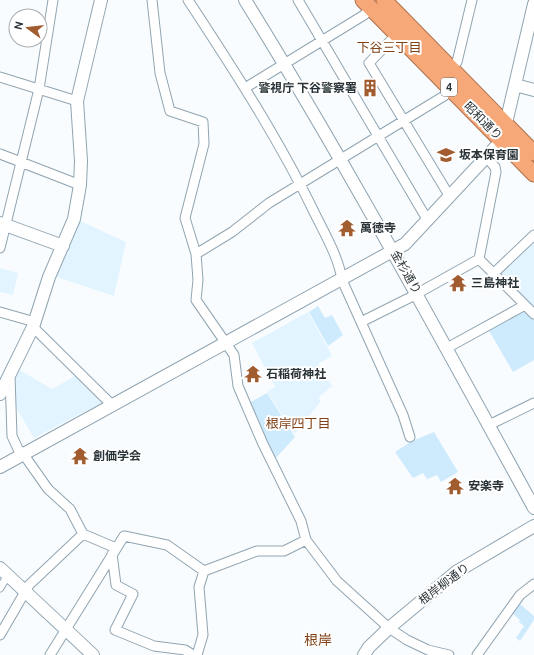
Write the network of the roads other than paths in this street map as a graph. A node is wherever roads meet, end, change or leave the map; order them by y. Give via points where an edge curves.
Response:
1 (53, 0) edge
2 (101, 0) edge
3 (152, 0) edge
4 (188, 0) edge
5 (245, 0) edge
6 (298, 0) edge
7 (472, 0) edge
8 (373, 3) edge
9 (534, 6) edge
10 (398, 34) junction
11 (322, 41) junction
12 (530, 42) edge
13 (285, 64) junction
14 (451, 68) junction
15 (0, 77) edge
16 (515, 85) junction
17 (246, 88) junction
18 (451, 89) junction
19 (39, 90) junction
20 (534, 90) edge
21 (77, 101) junction
22 (405, 119) junction
23 (506, 123) junction
24 (377, 136) junction
25 (502, 140) junction
26 (531, 145) edge
27 (0, 154) edge
28 (486, 157) junction
29 (341, 159) junction
30 (21, 163) junction
31 (534, 174) edge
32 (301, 184) junction
33 (80, 185) junction
34 (450, 196) junction
35 (428, 221) junction
36 (3, 224) edge
37 (534, 235) edge
38 (63, 246) junction
39 (0, 248) edge
40 (394, 252) junction
41 (196, 254) junction
42 (479, 259) junction
43 (493, 274) junction
44 (342, 280) junction
45 (418, 293) junction
46 (525, 306) junction
47 (0, 312) edge
48 (534, 314) edge
49 (361, 322) junction
50 (34, 325) junction
51 (226, 344) junction
52 (447, 348) junction
53 (10, 374) junction
54 (0, 394) edge
55 (534, 403) edge
56 (113, 406) junction
57 (489, 425) junction
58 (410, 437) dead end
59 (24, 455) junction
60 (0, 468) edge
61 (534, 508) edge
62 (534, 526) edge
63 (83, 534) junction
64 (306, 540) junction
65 (114, 551) junction
66 (4, 571) edge
67 (204, 571) junction
68 (534, 584) edge
69 (0, 588) edge
70 (26, 591) junction
71 (65, 628) junction
72 (389, 628) junction
73 (0, 635) edge
74 (50, 655) edge
75 (93, 655) edge
76 (193, 655) edge
77 (197, 655) edge
78 (364, 655) edge
79 (449, 655) edge
80 (478, 655) edge

1 - 19 street
2 - 21 street
3 - 41 street via 160,73 170,111 203,122 204,144 185,218
4 - 17 street
5 - 13 street, 金杉通り
6 - 11 street
7 - 14 street via 457,62
8 - 10 highway, 昭和通り / 4
8 - 11 street via 364,15
8 - 14 highway, 昭和通り / 4
9 - 12 street
10 - 18 highway, 昭和通り / 4
10 - 22 street via 369,63
11 - 13 street
11 - 24 street
12 - 16 street
13 - 17 street
13 - 29 street, 金杉通り
14 - 23 highway, 昭和通り / 4
15 - 19 street
16 - 20 street
16 - 23 street
17 - 32 street
18 - 22 street via 444,96
18 - 25 highway, 昭和通り / 4
19 - 21 street
19 - 30 street
21 - 33 street
22 - 24 street
22 - 34 street
23 - 25 street
23 - 26 highway, 昭和通り / 4
24 - 29 street
24 - 35 street
25 - 28 street
25 - 31 highway, 昭和通り / 4
27 - 30 street
28 - 34 street
28 - 42 street via 495,166 496,172
29 - 32 street
29 - 40 street, 金杉通り
30 - 33 street
30 - 36 street
32 - 41 street
32 - 44 street via 325,234
33 - 38 street via 74,219
34 - 35 street
35 - 40 street via 406,244
36 - 38 street
36 - 39 street
37 - 43 street
38 - 50 street via 49,277
40 - 44 street
40 - 45 street, 金杉通り
41 - 51 street via 196,300
42 - 43 street
42 - 45 street
43 - 46 street
44 - 49 street
44 - 51 street
45 - 49 street
45 - 52 street, 金杉通り
46 - 48 street
46 - 52 street
47 - 50 street
49 - 58 street via 403,415
50 - 53 street
50 - 56 street
51 - 56 street
51 - 64 street via 234,356 238,386 301,521
52 - 57 street, 金杉通り
53 - 54 street
53 - 59 street via 12,436
55 - 57 street
56 - 59 street
57 - 61 street, 金杉通り
59 - 60 street
59 - 63 street via 48,489 70,509
62 - 72 street, 根岸柳通り via 456,572
63 - 65 street
63 - 70 street via 29,585
64 - 67 street via 284,551 257,552
64 - 72 street via 337,581
65 - 67 street via 124,536 167,545
65 - 71 street
65 - 76 street via 116,585 133,594 115,630 154,646 185,650
66 - 69 street
66 - 70 street
67 - 77 street via 199,587 203,635
68 - 80 street via 520,595
70 - 71 street
70 - 73 street
71 - 74 street
71 - 75 street
72 - 78 street, 根岸柳通り
72 - 79 street via 428,650

